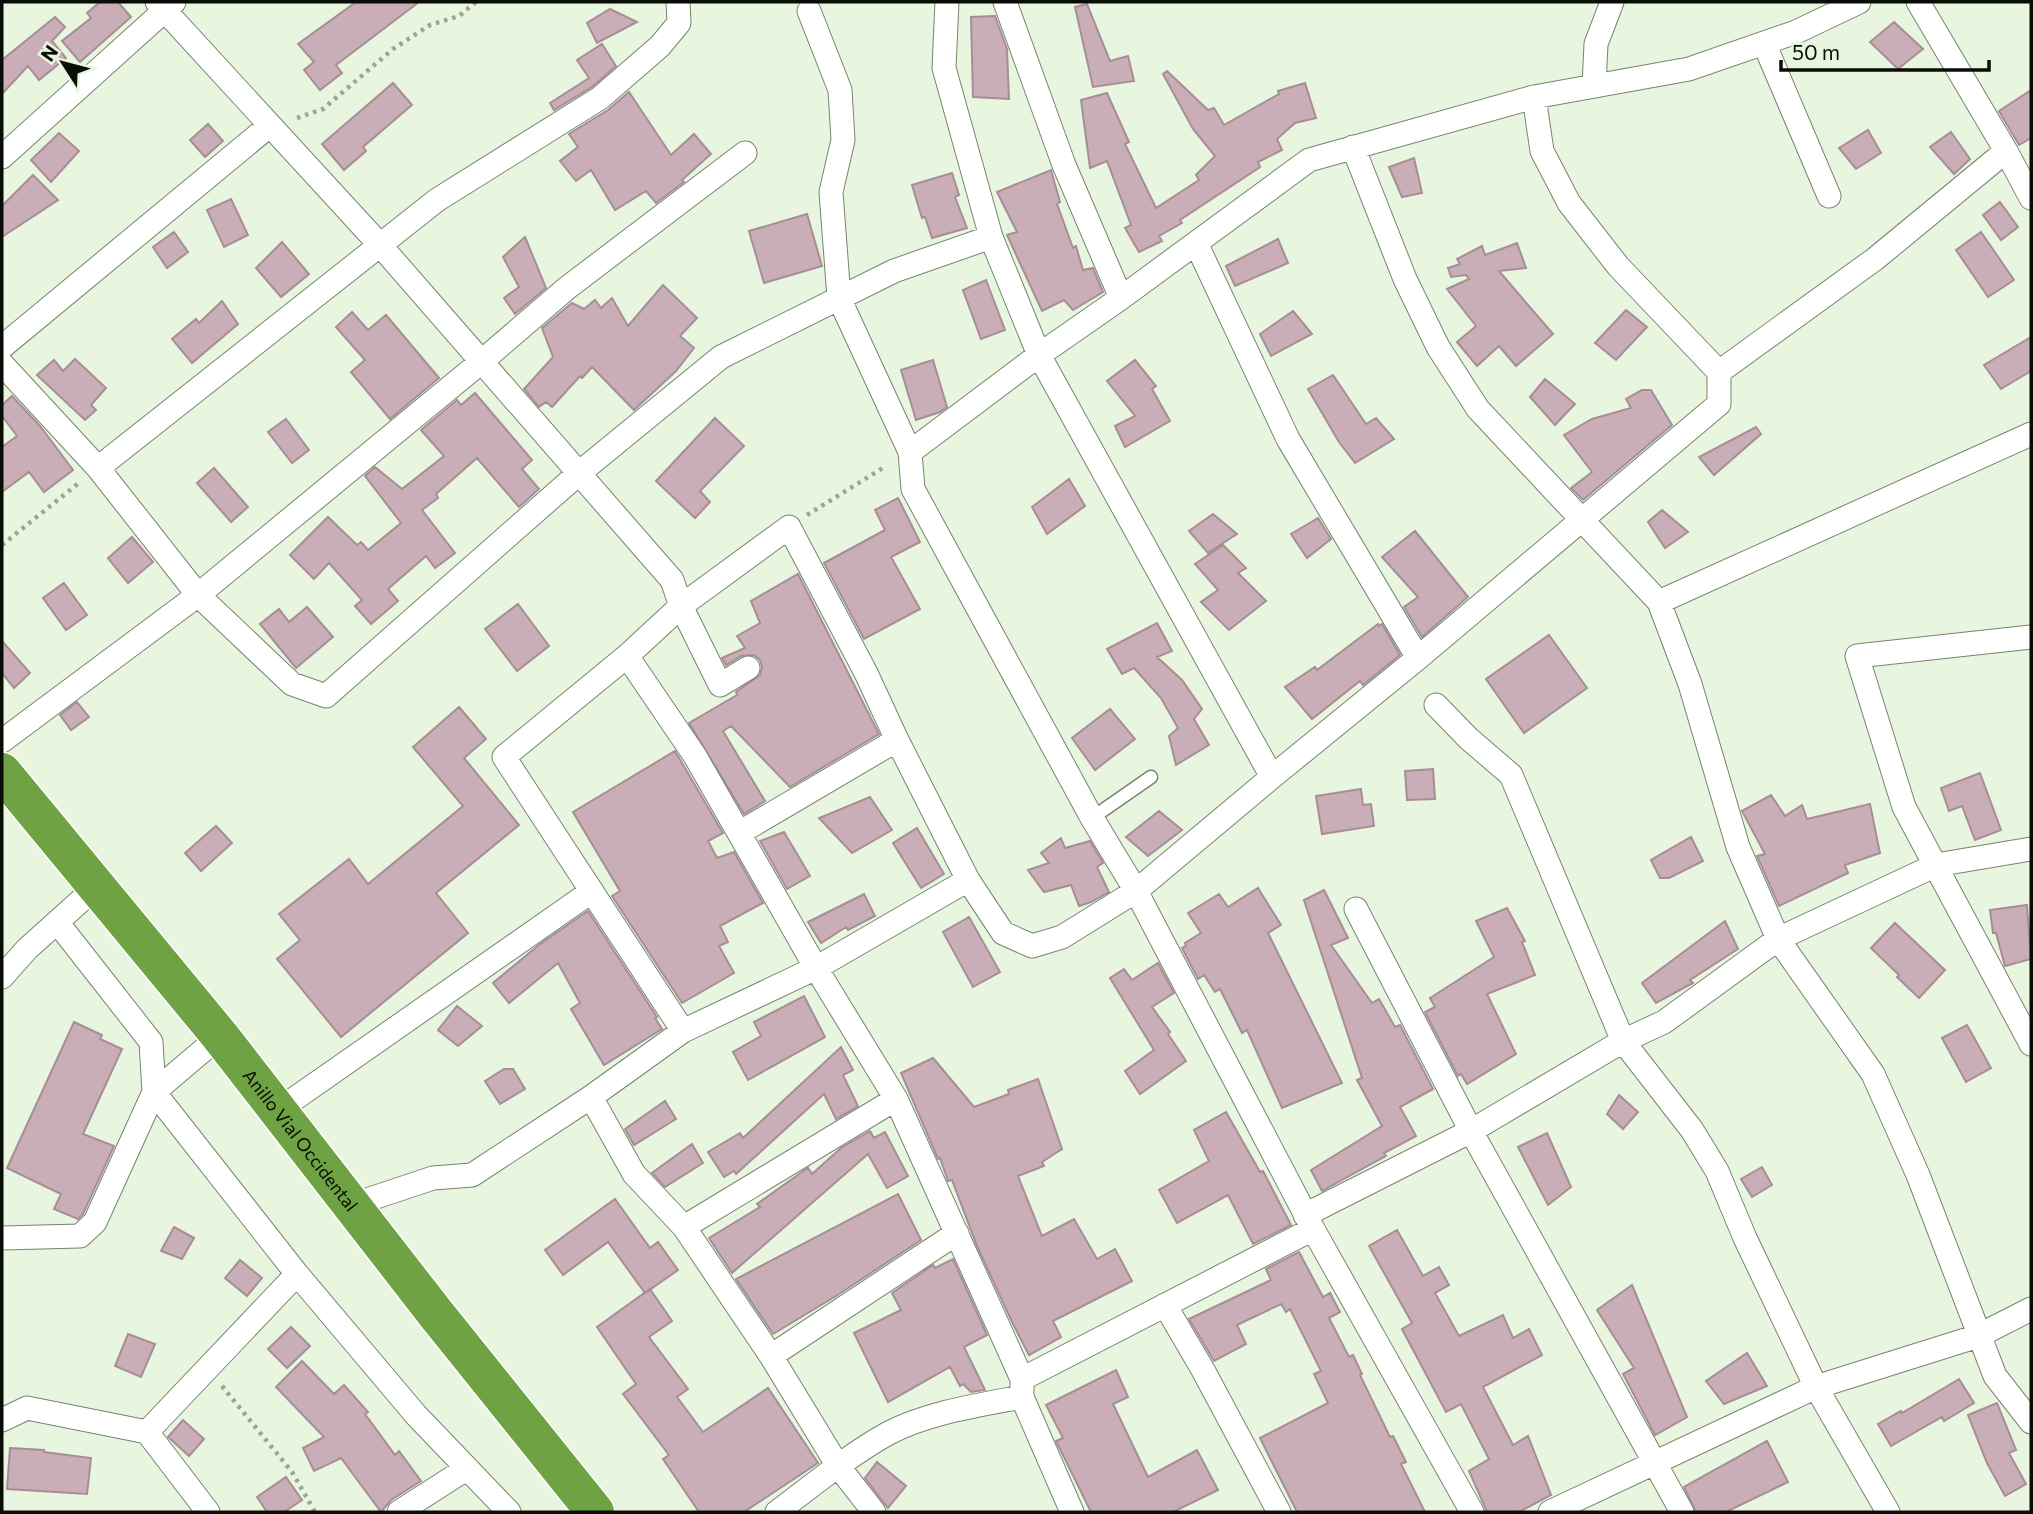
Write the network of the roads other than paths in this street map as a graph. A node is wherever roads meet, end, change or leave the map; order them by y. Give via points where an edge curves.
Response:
1 (678, 2) edge
2 (947, 2) edge
3 (1005, 2) edge
4 (1612, 2) edge
5 (1858, 2) edge
6 (1918, 2) edge
7 (165, 5) edge
8 (809, 11) dead end
9 (1764, 43) junction
10 (1594, 86) junction
11 (1534, 97) junction
12 (269, 126) junction
13 (1353, 148) junction
14 (2006, 151) junction
15 (745, 152) dead end
16 (2, 157) edge
17 (1829, 197) dead end
18 (2031, 198) edge
19 (991, 237) junction
20 (1196, 243) junction
21 (380, 245) junction
22 (1121, 298) junction
23 (839, 299) junction
24 (2, 347) edge
25 (1039, 355) junction
26 (481, 362) junction
27 (2, 365) edge
28 (1719, 372) junction
29 (2031, 435) edge
30 (910, 452) junction
31 (98, 468) junction
32 (578, 474) junction
33 (1581, 521) junction
34 (198, 595) junction
35 (1659, 602) junction
36 (681, 606) junction
37 (2031, 637) edge
38 (627, 656) junction
39 (1418, 658) junction
40 (748, 668) dead end
41 (1436, 705) dead end
42 (897, 740) junction
43 (2, 741) edge
44 (2, 772) edge
45 (1272, 776) junction
46 (1151, 777) dead end
47 (1092, 818) junction
48 (739, 833) junction
49 (2031, 849) edge
50 (1936, 865) junction
51 (968, 880) junction
52 (96, 887) junction
53 (592, 891) junction
54 (1136, 891) junction
55 (1356, 909) dead end
56 (57, 922) junction
57 (1778, 939) junction
58 (816, 968) junction
59 (2, 977) edge
60 (683, 1031) junction
61 (220, 1037) junction
62 (1623, 1041) junction
63 (2031, 1044) edge
64 (154, 1093) junction
65 (591, 1097) junction
66 (896, 1099) junction
67 (277, 1111) junction
68 (1471, 1131) junction
69 (352, 1205) junction
70 (1309, 1222) junction
71 (684, 1227) junction
72 (957, 1233) junction
73 (2, 1238) edge
74 (297, 1274) junction
75 (1165, 1305) junction
76 (2031, 1310) edge
77 (1978, 1336) junction
78 (771, 1356) junction
79 (1816, 1387) junction
80 (1022, 1388) junction
81 (2, 1420) edge
82 (2031, 1422) edge
83 (147, 1432) junction
84 (1656, 1462) junction
85 (838, 1466) junction
86 (466, 1468) junction
87 (208, 1512) edge
88 (399, 1512) edge
89 (509, 1512) edge
90 (595, 1512) edge
91 (777, 1512) edge
92 (874, 1512) edge
93 (1072, 1512) edge
94 (1279, 1512) edge
95 (1472, 1512) edge
96 (1550, 1512) edge
97 (1682, 1512) edge
98 (1888, 1512) edge

1 - 21 street via 678,23 660,46 600,98 437,200
2 - 19 street via 944,68
3 - 22 street via 1064,164
4 - 10 street via 1596,44
5 - 9 street
6 - 14 street
7 - 12 street
7 - 16 street
8 - 23 street via 839,90 843,140 831,192
9 - 10 street via 1689,69
9 - 17 street
10 - 11 street
11 - 13 street
11 - 28 street via 1542,151 1569,203 1618,266
12 - 21 street
12 - 24 street
13 - 20 street via 1309,160
13 - 33 street via 1405,279 1438,347 1478,409
14 - 18 street
14 - 28 street via 1875,259
15 - 26 street via 567,288
19 - 23 street via 894,271
19 - 25 street
20 - 22 street
20 - 39 street via 1288,439
21 - 26 street
21 - 31 street
22 - 25 street
23 - 30 street
23 - 32 street via 721,357
25 - 30 street
25 - 45 street
26 - 32 street
26 - 34 street
27 - 31 street
28 - 33 street via 1719,404
29 - 35 street
30 - 47 street via 913,489
31 - 34 street
32 - 34 street via 326,696 292,684
32 - 36 street via 672,580
33 - 35 street
33 - 39 street
34 - 43 street
35 - 57 street via 1690,684 1738,847
36 - 38 street
36 - 40 street via 720,685
36 - 42 street via 789,527
37 - 50 street via 1857,656 1904,807
38 - 48 street via 695,756
38 - 53 street via 504,757
39 - 45 street
41 - 62 street via 1511,775
42 - 48 street
42 - 51 street
44 - 52 highway, Anillo Vial Occidental
45 - 54 street
46 - 47 lane
47 - 54 street
48 - 58 street
49 - 50 street
50 - 57 street
50 - 63 street
51 - 54 street via 1003,933 1032,946 1062,937
51 - 58 street
52 - 56 street
52 - 61 highway, Anillo Vial Occidental
53 - 60 street
53 - 67 street
54 - 70 street
55 - 68 street
56 - 59 street
56 - 64 street via 151,1042
57 - 62 street via 1664,1022
57 - 77 street via 1874,1074 1918,1175
58 - 60 street
58 - 66 street
60 - 65 street
61 - 64 street
61 - 67 highway, Anillo Vial Occidental
62 - 68 street
62 - 79 street via 1692,1130 1717,1171
64 - 73 street via 95,1222 80,1236
64 - 74 street
65 - 69 street via 471,1175 433,1178
65 - 71 street via 634,1174
66 - 71 street
66 - 72 street
67 - 69 highway, Anillo Vial Occidental
68 - 70 street
68 - 84 street
69 - 90 highway, Anillo Vial Occidental
70 - 75 street
70 - 95 street
71 - 78 street
72 - 78 street
72 - 80 street
74 - 83 street
74 - 86 street via 415,1415
75 - 80 street
75 - 94 street
76 - 77 street
77 - 79 street
77 - 82 street via 1995,1377
78 - 85 street
79 - 84 street
79 - 98 street
80 - 85 street via 889,1433
80 - 93 street
81 - 83 street via 27,1408
83 - 87 street
84 - 96 street
84 - 97 street
85 - 91 street
85 - 92 street
86 - 88 street
86 - 89 street

